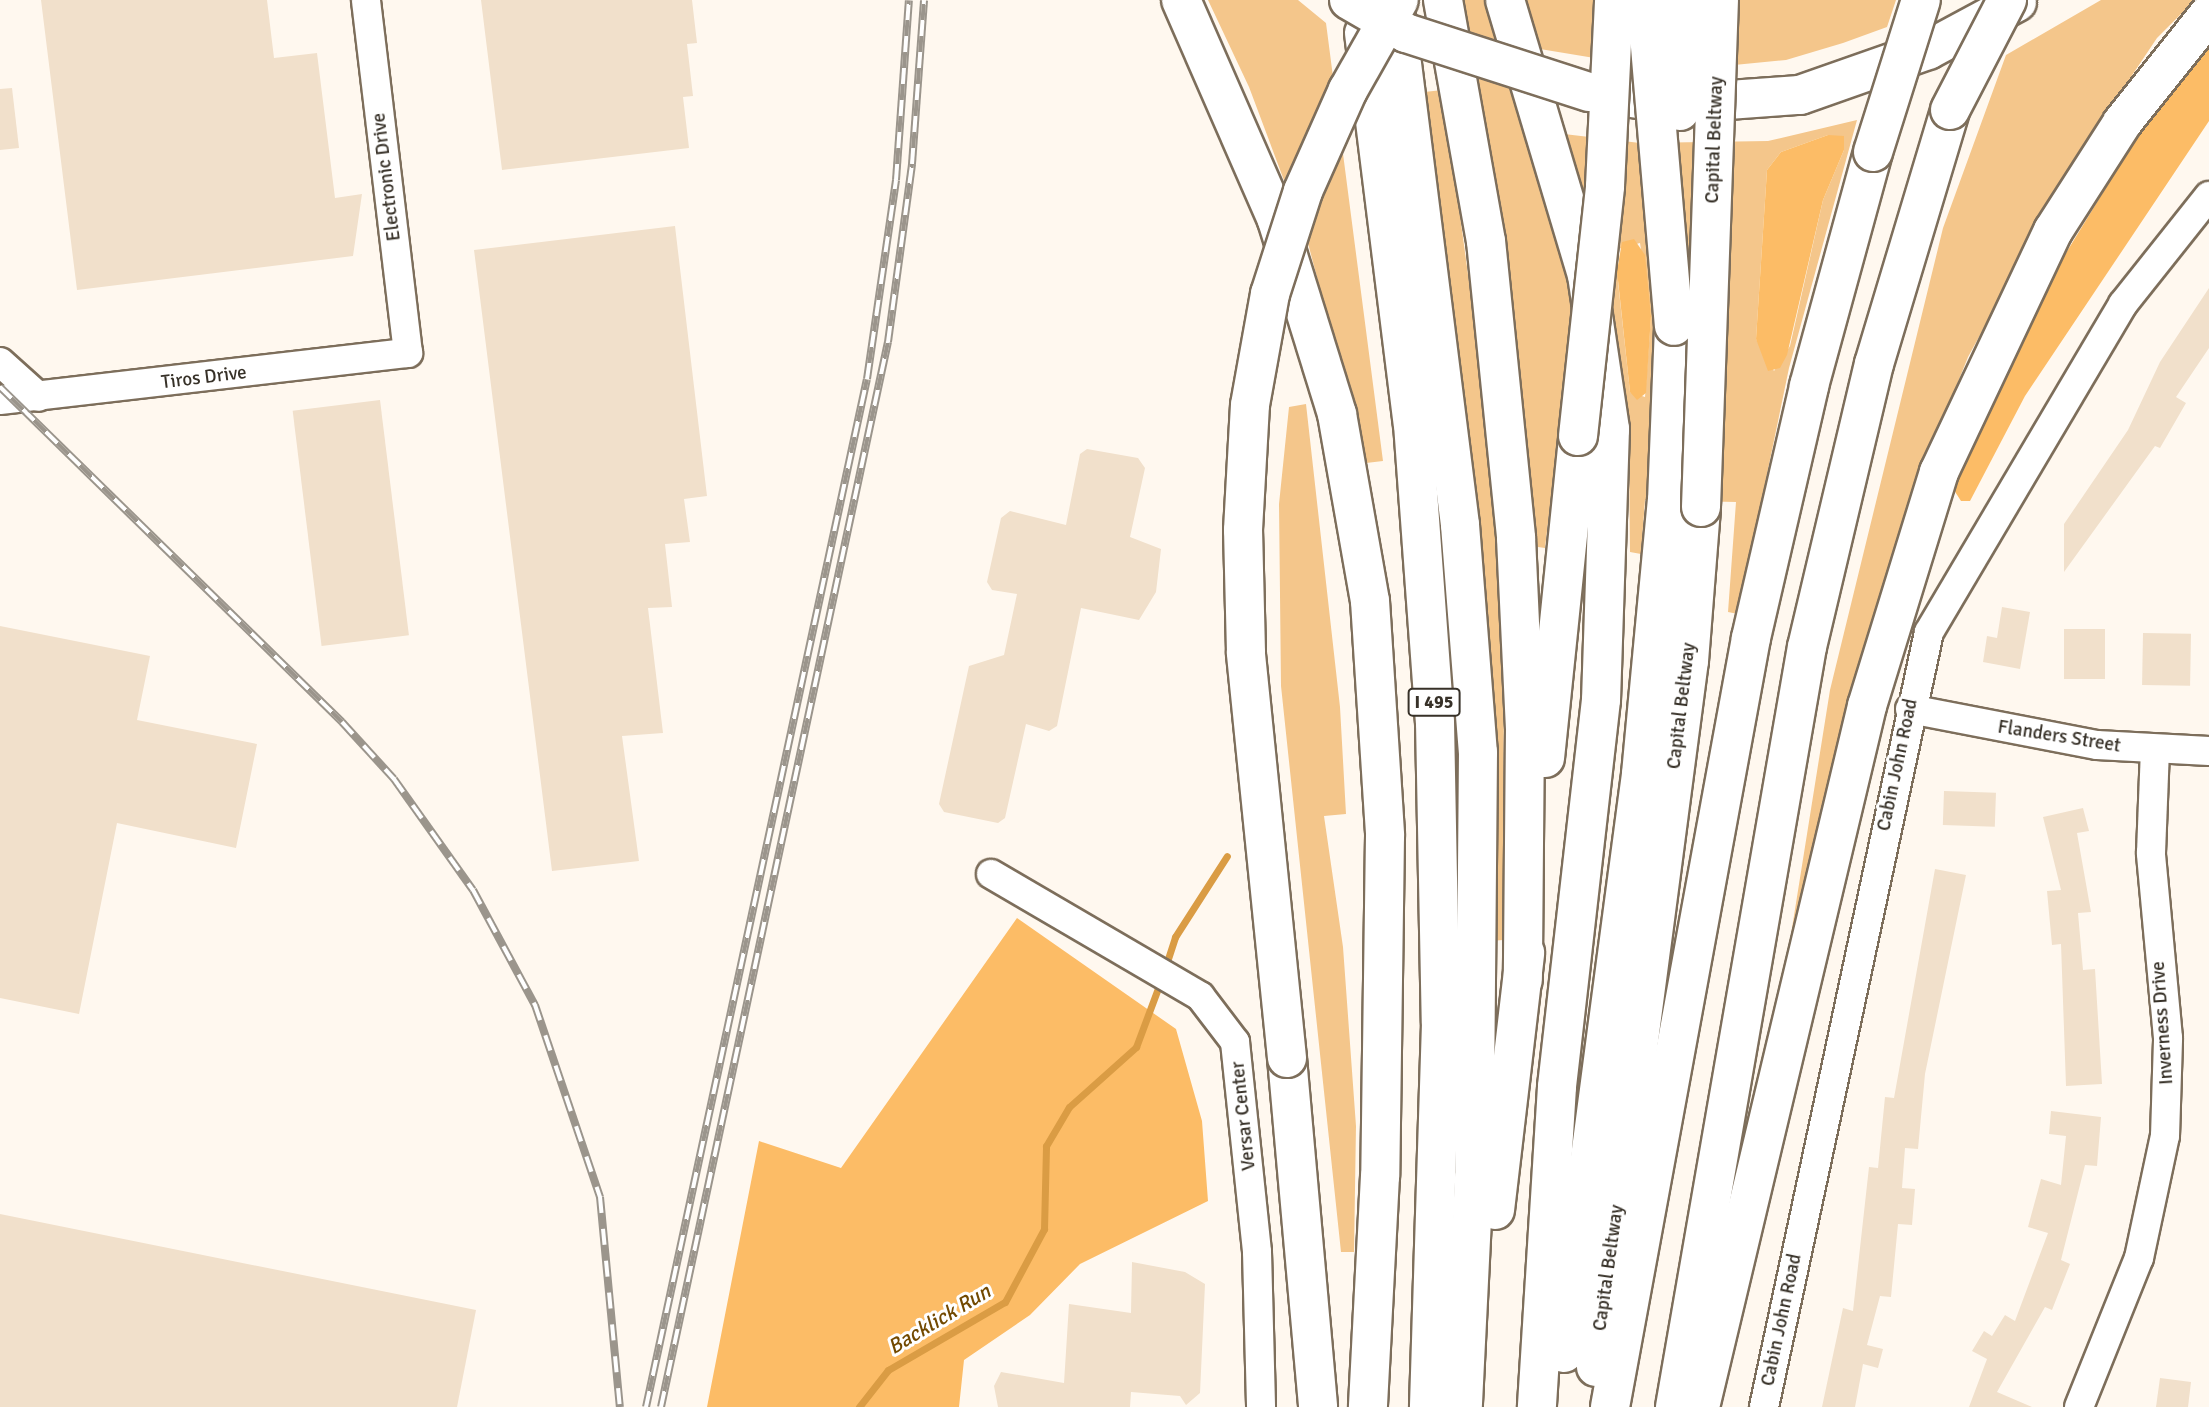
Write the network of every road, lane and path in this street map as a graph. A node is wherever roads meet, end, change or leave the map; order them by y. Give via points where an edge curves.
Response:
1 (366, 0) edge
2 (1181, 0) edge
3 (1349, 0) edge
4 (1359, 0) edge
5 (1384, 0) edge
6 (1396, 0) edge
7 (1443, 0) edge
8 (1505, 0) edge
9 (1614, 0) edge
10 (1646, 0) edge
11 (1683, 0) edge
12 (1719, 0) edge
13 (1921, 0) edge
14 (1989, 0) edge
15 (2007, 0) edge
16 (2022, 0) edge
17 (2209, 14) edge
18 (1499, 65) junction
19 (1950, 110) junction
20 (2209, 196) edge
21 (1674, 326) junction
22 (408, 353) joint
23 (0, 362) edge
24 (39, 397) junction
25 (0, 400) edge
26 (1684, 504) junction
27 (1910, 709) junction
28 (2155, 750) junction
29 (2209, 751) edge
30 (990, 874) dead end
31 (1523, 980) junction
32 (1261, 1407) edge
33 (1318, 1407) edge
34 (1368, 1407) edge
35 (1429, 1407) edge
36 (1463, 1407) edge
37 (1469, 1407) edge
38 (1537, 1407) edge
39 (1557, 1407) edge
40 (1590, 1407) edge
41 (1610, 1407) edge
42 (1675, 1407) edge
43 (1700, 1407) edge
44 (1764, 1407) edge
45 (2079, 1407) edge

1 - 22 street, Electronic Drive
2 - 34 highway via 1277,220 1337,414 1370,601 1385,850 1381,1176
3 - 18 highway, bridge via 1406,33
4 - 35 highway, I 495 via 1413,424 1435,722 1441,1023
5 - 18 highway, bridge
6 - 33 highway, bridge via 1348,90 1303,191 1270,294 1250,405 1243,530 1246,652
6 - 36 highway via 1459,512 1478,752 1474,1178
7 - 31 highway via 1486,241 1516,538 1525,729
8 - 38 highway via 1587,275 1610,429 1601,700 1557,1087
9 - 31 highway, bridge via 1605,186
10 - 21 highway, bridge
11 - 21 highway, bridge
12 - 26 highway, Capital Beltway, bridge
13 - 41 highway, bridge via 1873,152 1809,386 1751,638
14 - 19 highway, bridge
15 - 19 highway, bridge
16 - 18 highway, bridge via 1928,50 1800,95 1673,103 1589,92
17 - 43 highway via 2136,103 2060,219 2012,306 1939,472 1867,706
19 - 42 highway via 1874,364 1807,647
20 - 27 street, Cabin John Road via 2123,304 1944,605 1922,653
21 - 26 highway
22 - 24 street, Tiros Drive
23 - 24 street
24 - 25 street, Tiros Drive
26 - 39 highway
26 - 40 highway, Capital Beltway via 1689,661
27 - 28 street, Flanders Street via 2031,735
27 - 44 street, Cabin John Road
28 - 29 street, Flanders Street
28 - 45 street, Inverness Drive via 2151,853 2168,1038 2165,1136 2139,1258
30 - 32 street, Versar Center via 1181,985 1219,1015 1241,1070 1257,1252
31 - 37 highway

